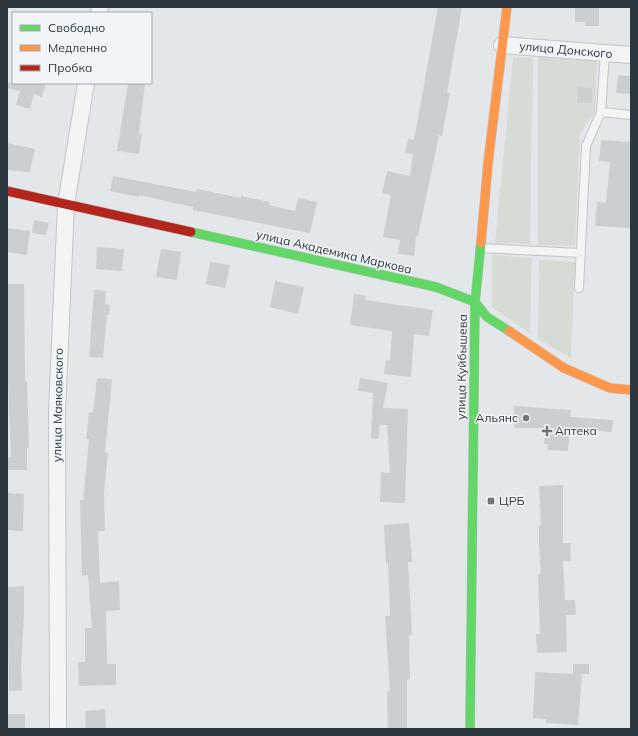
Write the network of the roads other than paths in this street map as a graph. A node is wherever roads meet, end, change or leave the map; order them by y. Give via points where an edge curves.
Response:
1 (507, 7) edge
2 (502, 45) junction
3 (604, 53) junction
4 (631, 55) edge
5 (86, 84) edge
6 (601, 112) junction
7 (631, 115) edge
8 (7, 191) edge
9 (66, 204) junction
10 (480, 248) junction
11 (581, 253) junction
12 (579, 288) dead end
13 (475, 302) junction
14 (631, 390) edge
15 (58, 729) edge
16 (470, 729) edge

1 - 2 street, улица Куйбышева
2 - 3 street, улица Донского
2 - 10 street, улица Куйбышева
3 - 4 street, улица Донского
3 - 6 lane
5 - 9 street, улица Маяковского
6 - 7 lane
6 - 11 lane via 586,146
8 - 9 street, улица Академика Маркова
9 - 13 street, улица Академика Маркова via 436,287
9 - 15 street, улица Маяковского via 57,412
10 - 11 lane
10 - 13 street, улица Куйбышева
11 - 12 lane
13 - 14 street, улица Академика Маркова via 487,317 564,368 610,388
13 - 16 street, улица Куйбышева

